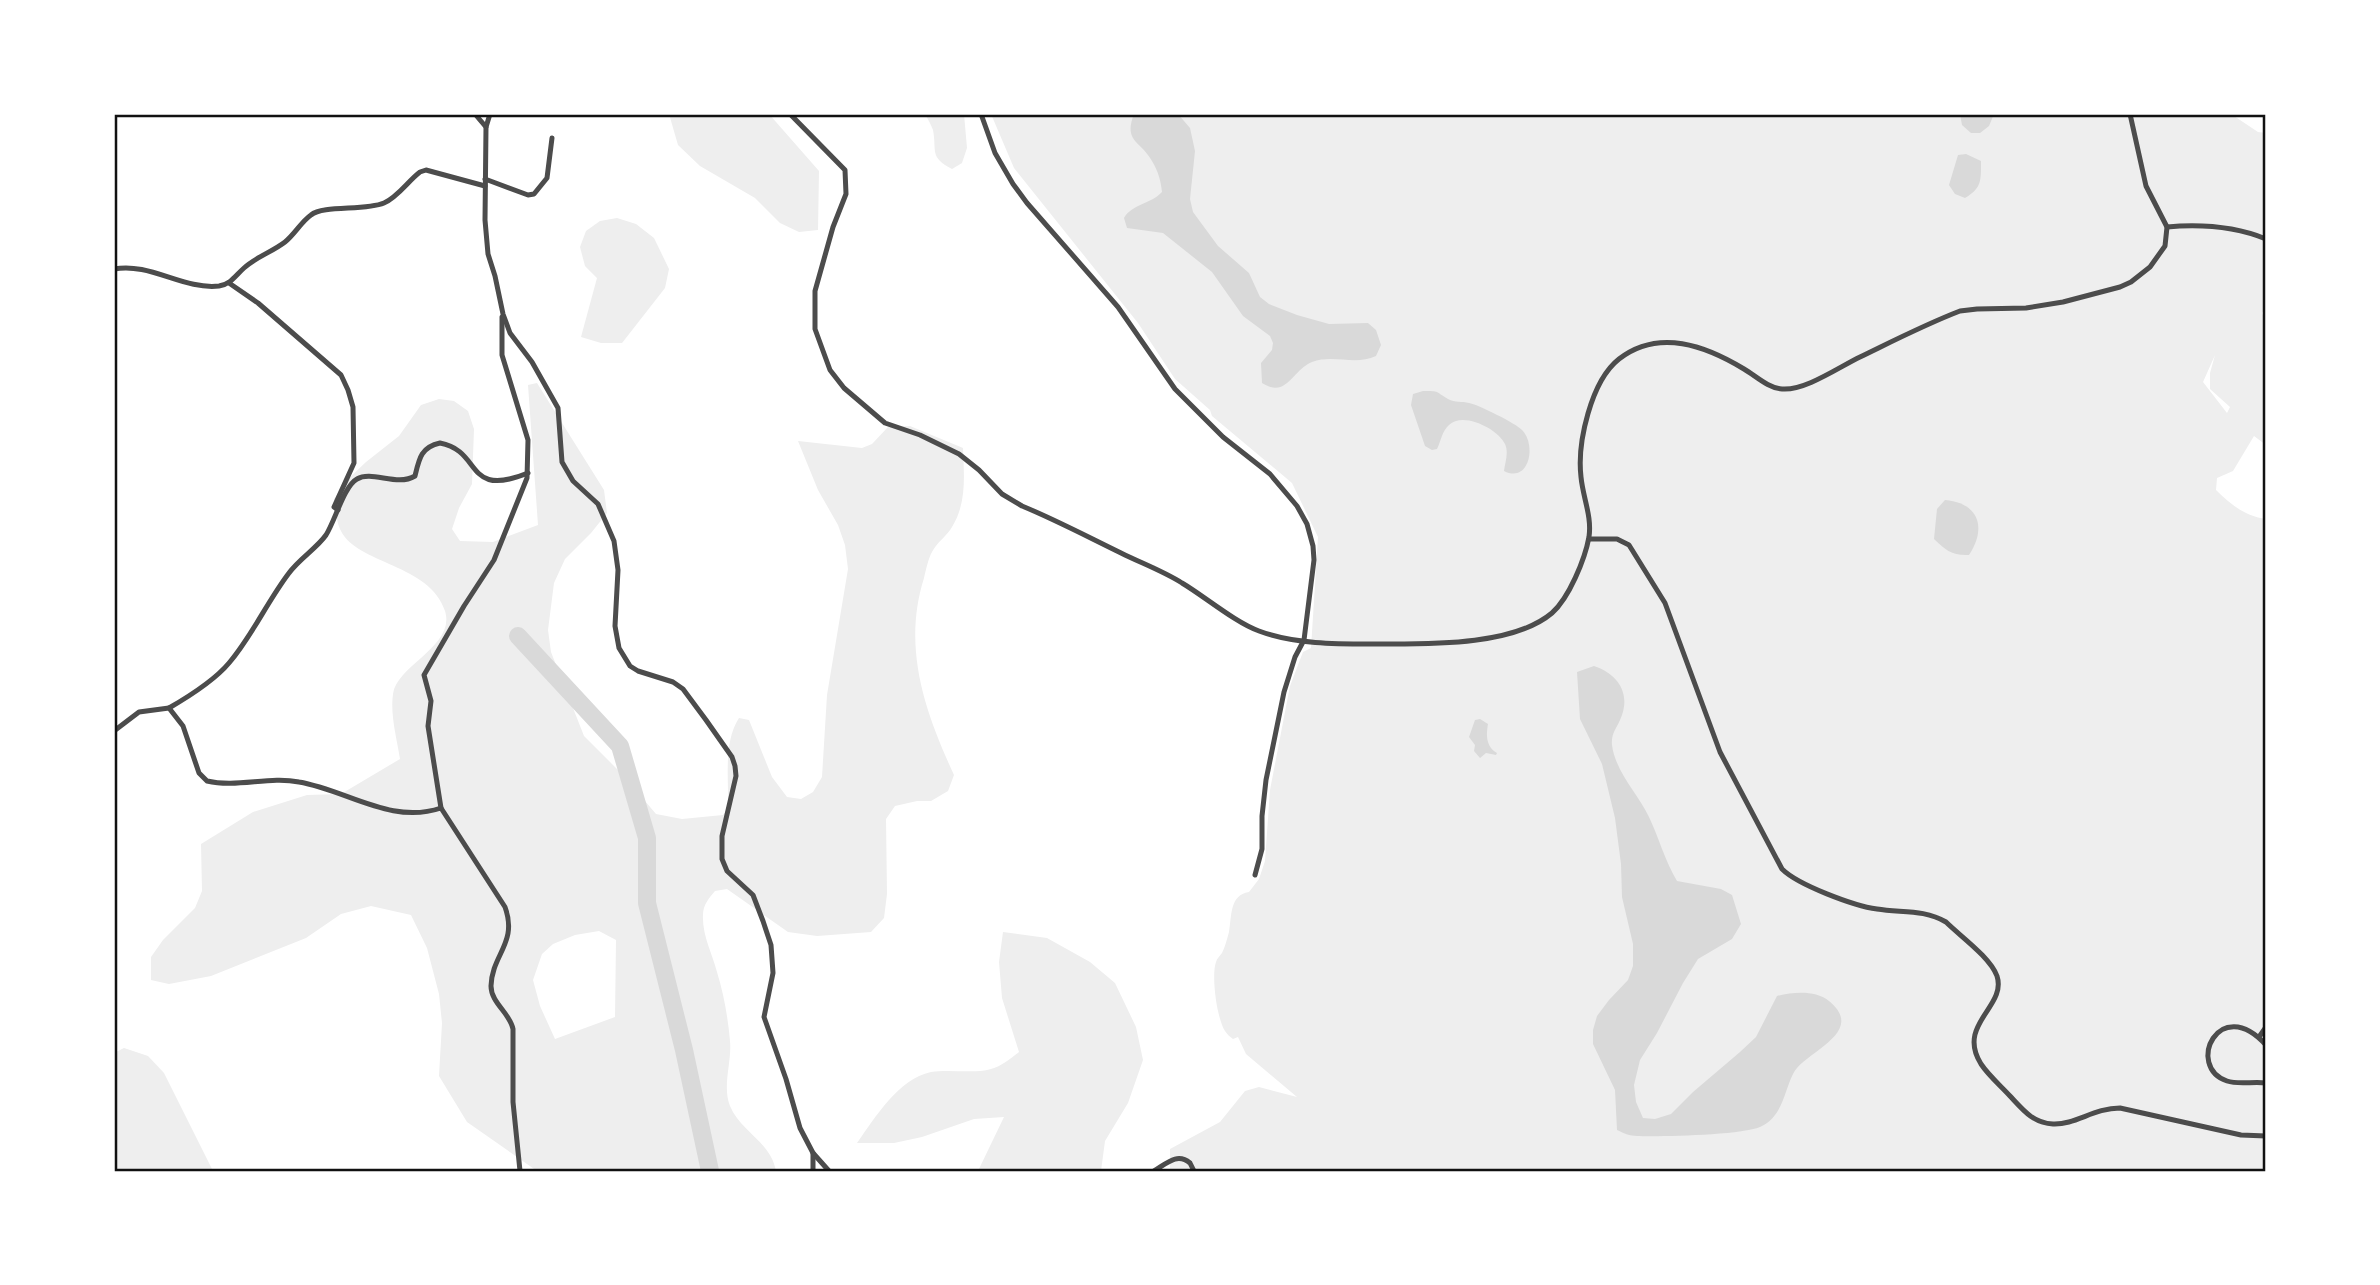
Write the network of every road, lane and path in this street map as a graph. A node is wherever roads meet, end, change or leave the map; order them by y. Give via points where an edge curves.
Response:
1 (475, 114) edge
2 (490, 114) edge
3 (790, 114) edge
4 (981, 114) edge
5 (2130, 114) edge
6 (486, 127) junction
7 (552, 138) dead end
8 (485, 182) junction
9 (2167, 227) junction
10 (2266, 239) edge
11 (114, 269) edge
12 (229, 284) junction
13 (503, 314) junction
14 (528, 473) junction
15 (338, 510) junction
16 (1588, 539) junction
17 (1304, 640) junction
18 (169, 708) junction
19 (114, 731) edge
20 (441, 808) junction
21 (1255, 875) dead end
22 (2266, 1027) edge
23 (2259, 1037) junction
24 (2266, 1045) edge
25 (2266, 1083) edge
26 (2266, 1136) edge
27 (813, 1153) junction
28 (520, 1171) edge
29 (813, 1171) edge
30 (829, 1171) edge
31 (1154, 1171) edge
32 (1194, 1171) edge

1 - 6 street
2 - 6 street
3 - 17 street via 845,170 846,194 833,227 813,313 821,350 844,388 885,423 959,454 1022,506 1179,581 1259,631
4 - 17 street via 1013,184 1118,307 1175,388 1200,416 1270,474 1297,506 1313,546
5 - 9 street via 2144,179
6 - 8 street
7 - 8 street via 547,178 534,194
8 - 12 street via 426,170 386,202 317,211 287,241 255,260
8 - 13 street via 488,254
9 - 10 street via 2213,226
9 - 16 street via 2162,251 2131,282 2045,306 1960,312 1797,388 1775,388 1725,358 1685,344 1651,343 1632,351 1602,379 1587,422 1580,464 1590,516
11 - 12 street via 166,275 200,285
12 - 15 street via 258,303 341,375 354,416 354,463 334,507
13 - 14 street via 502,355 528,440
13 - 27 street via 558,408 562,463 573,481 598,504 614,541 616,638 624,658 638,671 673,682 682,690 732,757 736,776 722,836 722,859 727,871 752,895 771,945 773,973 764,1017 800,1128
14 - 15 street via 495,482 476,472 457,449 440,443 424,450 411,479 357,479
14 - 20 street via 494,560 424,675 431,701 428,726
15 - 18 street via 325,536 290,571 230,662
16 - 17 street via 1562,602 1539,622 1445,645
16 - 26 street via 1617,539 1629,545 1665,603 1716,743 1791,879 1875,909 1937,917 1992,966 1998,985 1996,998 1976,1028 1977,1053 1981,1065 2027,1115 2056,1124 2120,1108 2241,1135
17 - 21 street via 1284,692 1266,780 1262,849
18 - 19 street via 139,712
18 - 20 street via 183,726 199,773 207,781 297,781 400,813
20 - 28 street via 505,907 510,923 491,987 513,1029 513,1102
22 - 23 street
23 - 24 street
23 - 25 street via 2243,1028 2217,1031 2208,1054 2210,1066 2228,1081
27 - 29 street
27 - 30 street
31 - 32 street via 1181,1158 1191,1163

